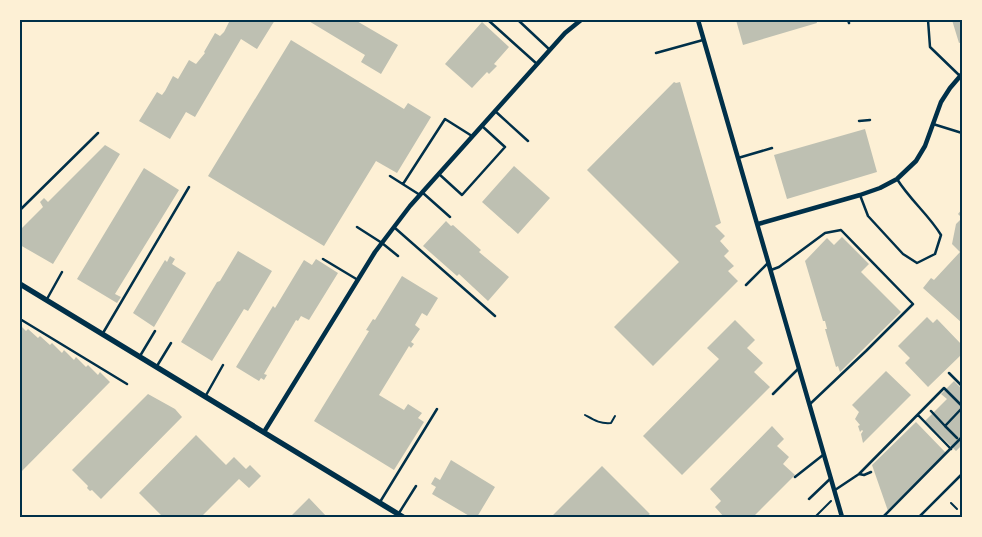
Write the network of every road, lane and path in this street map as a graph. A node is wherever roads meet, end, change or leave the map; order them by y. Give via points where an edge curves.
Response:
1 (488, 20) edge
2 (518, 20) edge
3 (581, 20) edge
4 (698, 20) edge
5 (928, 20) edge
6 (704, 40) junction
7 (550, 50) junction
8 (656, 53) dead end
9 (538, 64) junction
10 (961, 75) edge
11 (495, 111) junction
12 (870, 120) dead end
13 (860, 121) dead end
14 (933, 124) junction
15 (482, 126) junction
16 (98, 133) dead end
17 (962, 133) edge
18 (472, 136) junction
19 (528, 141) dead end
20 (772, 148) dead end
21 (738, 158) junction
22 (439, 174) junction
23 (390, 176) dead end
24 (897, 179) junction
25 (403, 184) junction
26 (188, 187) dead end
27 (421, 194) junction
28 (860, 195) junction
29 (20, 210) edge
30 (450, 218) dead end
31 (758, 224) junction
32 (357, 227) dead end
33 (394, 227) junction
34 (382, 243) junction
35 (398, 256) dead end
36 (322, 258) dead end
37 (769, 262) junction
38 (771, 270) junction
39 (62, 272) dead end
40 (358, 280) junction
41 (20, 284) edge
42 (746, 285) dead end
43 (46, 300) junction
44 (495, 316) dead end
45 (20, 319) edge
46 (155, 331) dead end
47 (102, 334) junction
48 (171, 343) dead end
49 (140, 357) junction
50 (223, 366) dead end
51 (156, 367) junction
52 (800, 368) junction
53 (949, 374) dead end
54 (127, 384) dead end
55 (962, 386) edge
56 (773, 394) dead end
57 (205, 397) junction
58 (810, 404) junction
59 (962, 407) edge
60 (437, 409) dead end
61 (930, 412) dead end
62 (585, 415) dead end
63 (918, 415) junction
64 (615, 416) dead end
65 (945, 426) junction
66 (264, 432) junction
67 (962, 437) edge
68 (957, 438) dead end
69 (952, 449) junction
70 (825, 454) junction
71 (871, 472) dead end
72 (859, 474) junction
73 (962, 474) edge
74 (795, 478) dead end
75 (831, 478) junction
76 (416, 486) dead end
77 (835, 490) junction
78 (809, 500) dead end
79 (380, 503) junction
80 (951, 503) dead end
81 (827, 505) dead end
82 (957, 509) dead end
83 (400, 516) edge
84 (814, 517) edge
85 (842, 517) edge
86 (883, 517) edge
87 (919, 517) edge

1 - 9 lane
2 - 7 lane
3 - 7 street
4 - 6 street
5 - 10 lane via 930,47
6 - 8 lane
6 - 21 street
7 - 9 street
9 - 11 street
10 - 14 street via 941,102
11 - 15 street
11 - 19 lane
12 - 13 lane
14 - 17 lane
14 - 24 street via 926,146
15 - 18 street
15 - 22 lane via 505,147 462,195
16 - 29 lane
18 - 22 street
18 - 25 lane via 445,119
20 - 21 lane
21 - 31 street
22 - 27 street
23 - 25 lane
24 - 28 street
24 - 28 lane via 941,235 935,254 917,263 903,254 868,216
25 - 27 lane
26 - 47 lane
27 - 30 lane
27 - 33 street
28 - 31 street
31 - 37 street
32 - 34 lane
33 - 34 street
33 - 44 lane
34 - 35 lane
34 - 40 street
36 - 40 lane
37 - 38 street
37 - 42 lane
38 - 52 street
38 - 58 lane via 825,233 841,230 912,304
39 - 43 lane
40 - 66 street
41 - 43 street
43 - 47 street
45 - 54 lane
46 - 49 lane
47 - 49 street
48 - 51 lane
49 - 51 street
50 - 57 lane
51 - 57 street
52 - 56 lane
52 - 58 street
53 - 55 lane
57 - 66 street
58 - 70 street
59 - 63 lane via 944,388
59 - 65 lane
60 - 79 lane
61 - 65 lane
62 - 64 path via 608,424
63 - 69 lane
63 - 72 lane
65 - 68 lane
66 - 79 street
67 - 69 lane
69 - 86 lane
70 - 74 lane
70 - 75 street
71 - 72 lane
72 - 77 lane
73 - 87 lane
75 - 77 street
75 - 78 lane
76 - 83 lane
77 - 85 street
79 - 83 street
80 - 82 path
81 - 84 path

